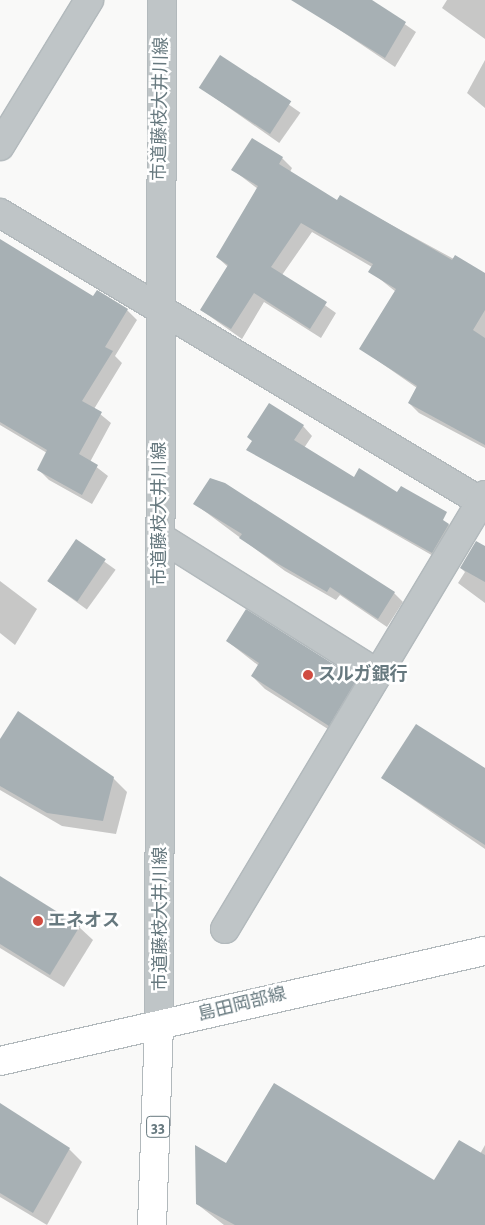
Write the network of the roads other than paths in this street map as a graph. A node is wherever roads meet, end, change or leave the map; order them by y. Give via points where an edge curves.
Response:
1 (89, 0) edge
2 (162, 0) edge
3 (0, 146) edge
4 (0, 212) edge
5 (158, 305) junction
6 (484, 500) edge
7 (160, 537) junction
8 (378, 674) junction
9 (225, 928) dead end
10 (485, 951) edge
11 (159, 1028) junction
12 (0, 1061) edge
13 (152, 1225) edge

1 - 3 street
2 - 5 street, 市道藤枝大井川線
4 - 5 street
5 - 6 street
5 - 7 street, 市道藤枝大井川線
6 - 8 street
7 - 8 street
7 - 11 street, 市道藤枝大井川線
8 - 9 street
10 - 11 main road, 島田岡部線 via 249,1002
11 - 12 main road, 島田岡部線
11 - 13 main road, 33

